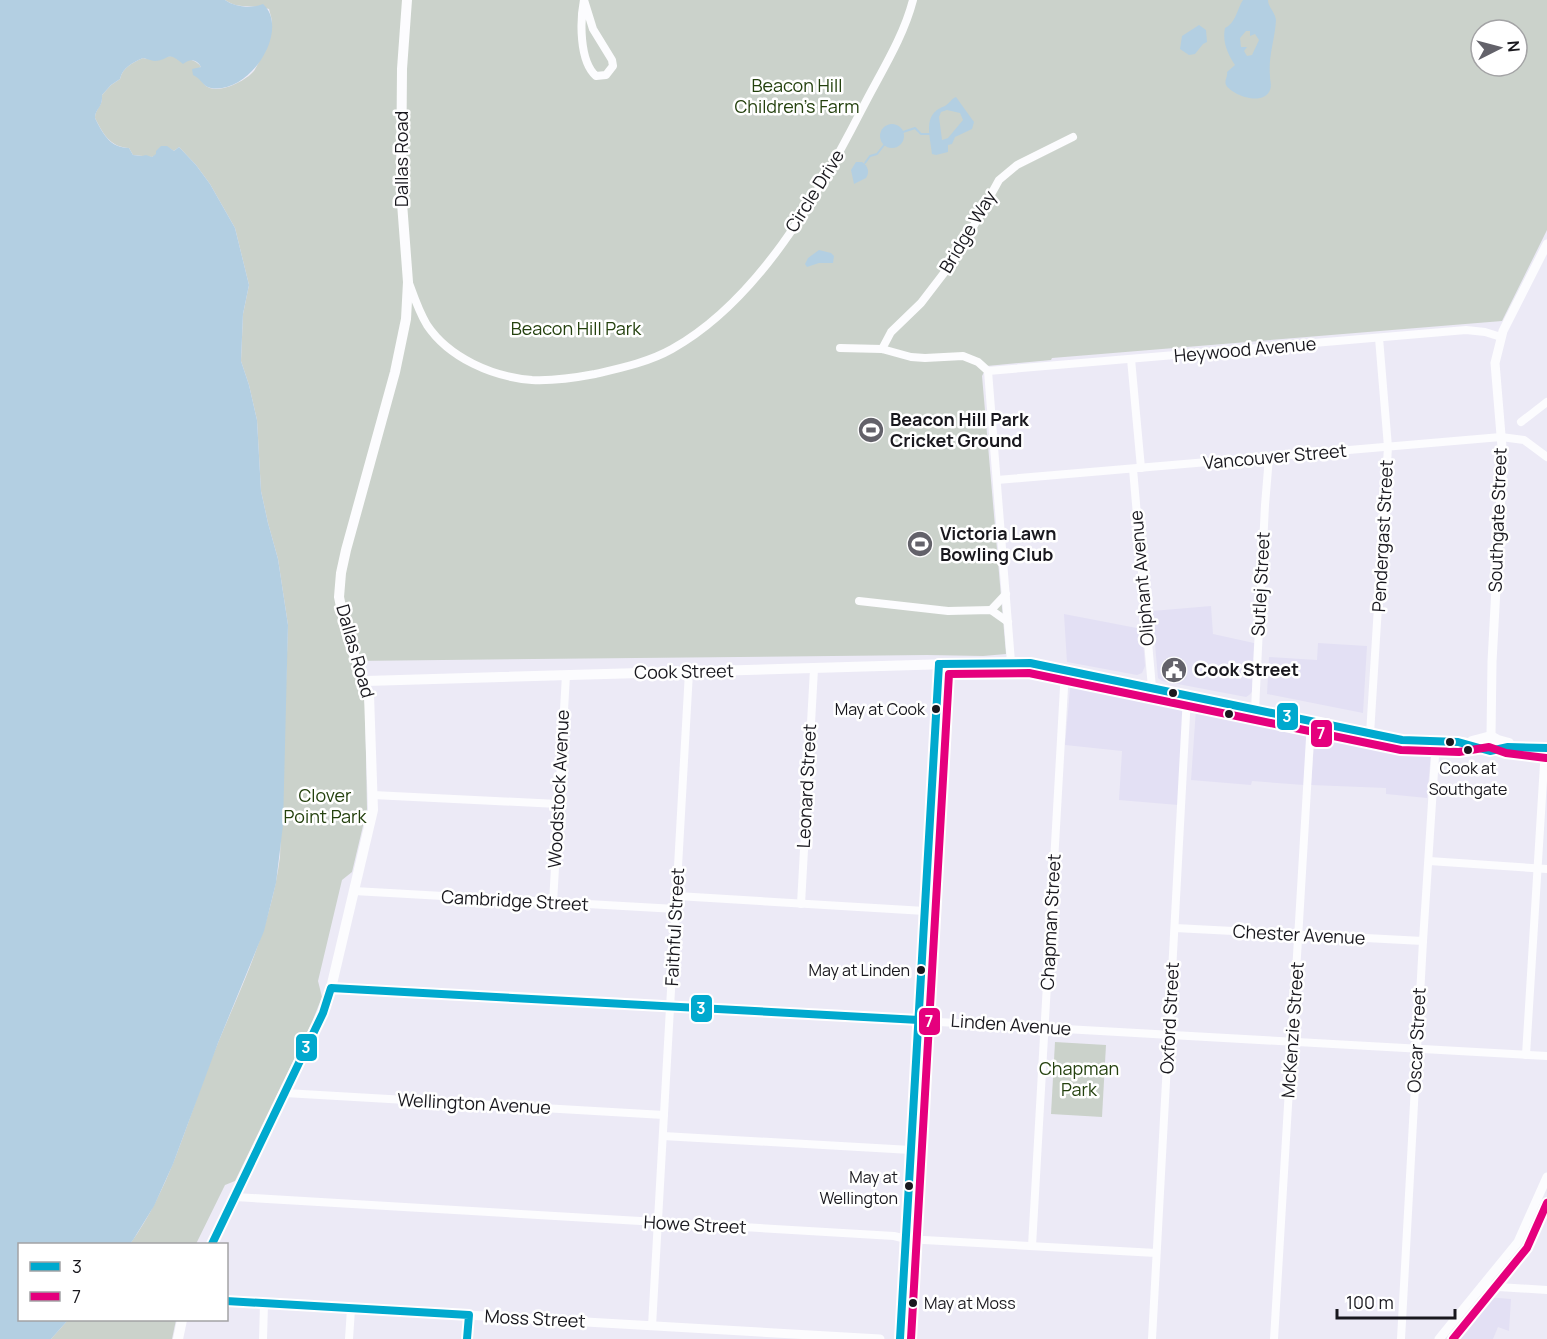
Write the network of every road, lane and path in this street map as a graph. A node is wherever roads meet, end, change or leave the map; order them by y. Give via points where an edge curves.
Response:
1 (407, 0) edge
2 (584, 0) edge
3 (913, 0) edge
4 (1073, 137) dead end
5 (1547, 244) edge
6 (408, 282) junction
7 (1379, 338) junction
8 (1501, 338) junction
9 (840, 348) dead end
10 (882, 349) junction
11 (1131, 359) junction
12 (988, 371) junction
13 (1547, 402) edge
14 (1521, 422) dead end
15 (1501, 437) junction
16 (1388, 447) junction
17 (1269, 457) junction
18 (1547, 457) edge
19 (1137, 469) junction
20 (997, 480) junction
21 (1006, 594) junction
22 (859, 601) dead end
23 (991, 610) junction
24 (1008, 622) junction
25 (1011, 662) junction
26 (939, 664) junction
27 (814, 669) junction
28 (1065, 670) junction
29 (689, 672) junction
30 (566, 675) junction
31 (366, 681) junction
32 (1152, 688) junction
33 (1188, 696) junction
34 (1255, 710) junction
35 (1311, 722) junction
36 (1370, 734) junction
37 (1436, 741) junction
38 (1491, 742) junction
39 (1546, 748) edge
40 (374, 795) junction
41 (558, 804) junction
42 (1429, 861) junction
43 (1543, 869) edge
44 (354, 891) junction
45 (677, 896) junction
46 (553, 903) junction
47 (801, 904) junction
48 (676, 909) junction
49 (925, 911) junction
50 (1175, 928) junction
51 (1299, 935) junction
52 (1423, 941) junction
53 (331, 988) junction
54 (671, 1006) junction
55 (919, 1020) junction
56 (1044, 1028) junction
57 (1169, 1034) junction
58 (1292, 1041) junction
59 (1417, 1048) junction
60 (1526, 1055) junction
61 (1547, 1056) edge
62 (285, 1093) junction
63 (664, 1115) junction
64 (663, 1136) junction
65 (911, 1150) junction
66 (1546, 1180) edge
67 (235, 1197) junction
68 (658, 1222) junction
69 (906, 1239) junction
70 (213, 1243) edge
71 (1032, 1246) junction
72 (1156, 1253) junction
73 (1482, 1286) junction
74 (1547, 1290) edge
75 (228, 1301) edge
76 (264, 1304) junction
77 (351, 1309) junction
78 (469, 1315) junction
79 (182, 1321) edge
80 (652, 1326) junction
81 (178, 1339) edge
82 (263, 1339) edge
83 (349, 1339) edge
84 (467, 1339) edge
85 (880, 1339) edge
86 (900, 1339) edge
87 (1152, 1339) edge
88 (1274, 1339) edge
89 (1401, 1339) edge
90 (1439, 1339) edge

1 - 6 main road, Dallas Road via 401,190
2 - 2 street via 581,16 587,66 596,76 606,75 613,66 612,60 593,29
3 - 6 street, Circle Drive via 832,166 775,253 724,310 672,348 633,364 587,375 544,380 505,376 471,362 439,339 423,317
4 - 10 street, Bridge Way via 1017,165 999,180 957,256 921,303 891,332
5 - 8 street, Southgate Street
6 - 31 main road, Dallas Road via 402,342 341,573 342,616
7 - 8 street, Heywood Avenue via 1472,330
7 - 11 street, Heywood Avenue
7 - 16 street, Pendergast Street
8 - 15 street, Southgate Street via 1495,363
9 - 10 street
10 - 12 street via 911,357 963,356
11 - 12 street, Heywood Avenue
11 - 19 street, Oliphant Avenue
12 - 20 street
13 - 14 street
15 - 16 street, Vancouver Street
15 - 18 street, Vancouver Street via 1524,440
15 - 38 street, Southgate Street
16 - 17 street, Vancouver Street
16 - 36 street, Pendergast Street
17 - 19 street, Vancouver Street
17 - 34 street, Sutlej Street
19 - 20 street, Vancouver Street
19 - 32 street, Oliphant Avenue
20 - 21 street
21 - 23 street
21 - 24 street
22 - 23 street via 938,610
23 - 24 street
24 - 25 street
25 - 26 main road, Cook Street
25 - 28 main road, Cook Street
26 - 27 main road, Cook Street
26 - 49 street
27 - 29 main road, Cook Street
27 - 47 street, Leonard Street
28 - 32 main road, Cook Street
28 - 56 street, Chapman Street
29 - 30 main road, Cook Street
29 - 45 street, Faithful Street
30 - 31 main road, Cook Street
30 - 41 street, Woodstock Avenue
31 - 40 main road, Dallas Road
32 - 33 main road, Cook Street
33 - 34 main road, Cook Street
33 - 50 street, Oxford Street
34 - 35 main road, Cook Street
35 - 36 main road, Cook Street
35 - 51 street, McKenzie Street
36 - 37 main road, Cook Street
37 - 38 main road, Cook Street
37 - 42 street, Oscar Street
38 - 39 main road, Cook Street
39 - 43 street
40 - 41 street
40 - 44 main road, Dallas Road
41 - 46 street, Woodstock Avenue
42 - 43 street
42 - 52 street, Oscar Street
43 - 60 street
44 - 46 street, Cambridge Street
44 - 53 main road, Dallas Road
45 - 47 street
45 - 48 street, Faithful Street
46 - 48 street, Cambridge Street
47 - 49 street
48 - 54 street, Faithful Street
49 - 55 street
50 - 51 street, Chester Avenue
50 - 57 street, Oxford Street
51 - 52 street, Chester Avenue
51 - 58 street, McKenzie Street
52 - 59 street, Oscar Street
53 - 54 street, Linden Avenue
53 - 62 main road, Dallas Road
54 - 55 street, Linden Avenue
54 - 63 street, Faithful Street
55 - 56 street, Linden Avenue
55 - 65 street
56 - 57 street, Linden Avenue
56 - 71 street, Chapman Street
57 - 58 street, Linden Avenue
57 - 72 street, Oxford Street
58 - 59 street, Linden Avenue
58 - 88 street, McKenzie Street
59 - 60 street, Linden Avenue
59 - 89 street, Oscar Street
60 - 61 street, Linden Avenue
62 - 63 street, Wellington Avenue
62 - 67 main road, Dallas Road
63 - 64 street, Faithful Street
64 - 65 street
64 - 68 street, Faithful Street
65 - 69 street
66 - 73 street via 1518,1242
67 - 68 street, Howe Street
67 - 70 main road, Dallas Road
68 - 69 street, Howe Street
68 - 80 street, Faithful Street
69 - 71 street, Howe Street
69 - 86 street
71 - 72 street, Howe Street
72 - 87 street, Oxford Street
73 - 74 street
73 - 90 street
75 - 76 street, Moss Street
76 - 77 street, Moss Street
76 - 82 street
77 - 78 street, Moss Street
77 - 83 street
78 - 80 street, Moss Street
78 - 84 street
79 - 81 main road
80 - 85 street, Moss Street

